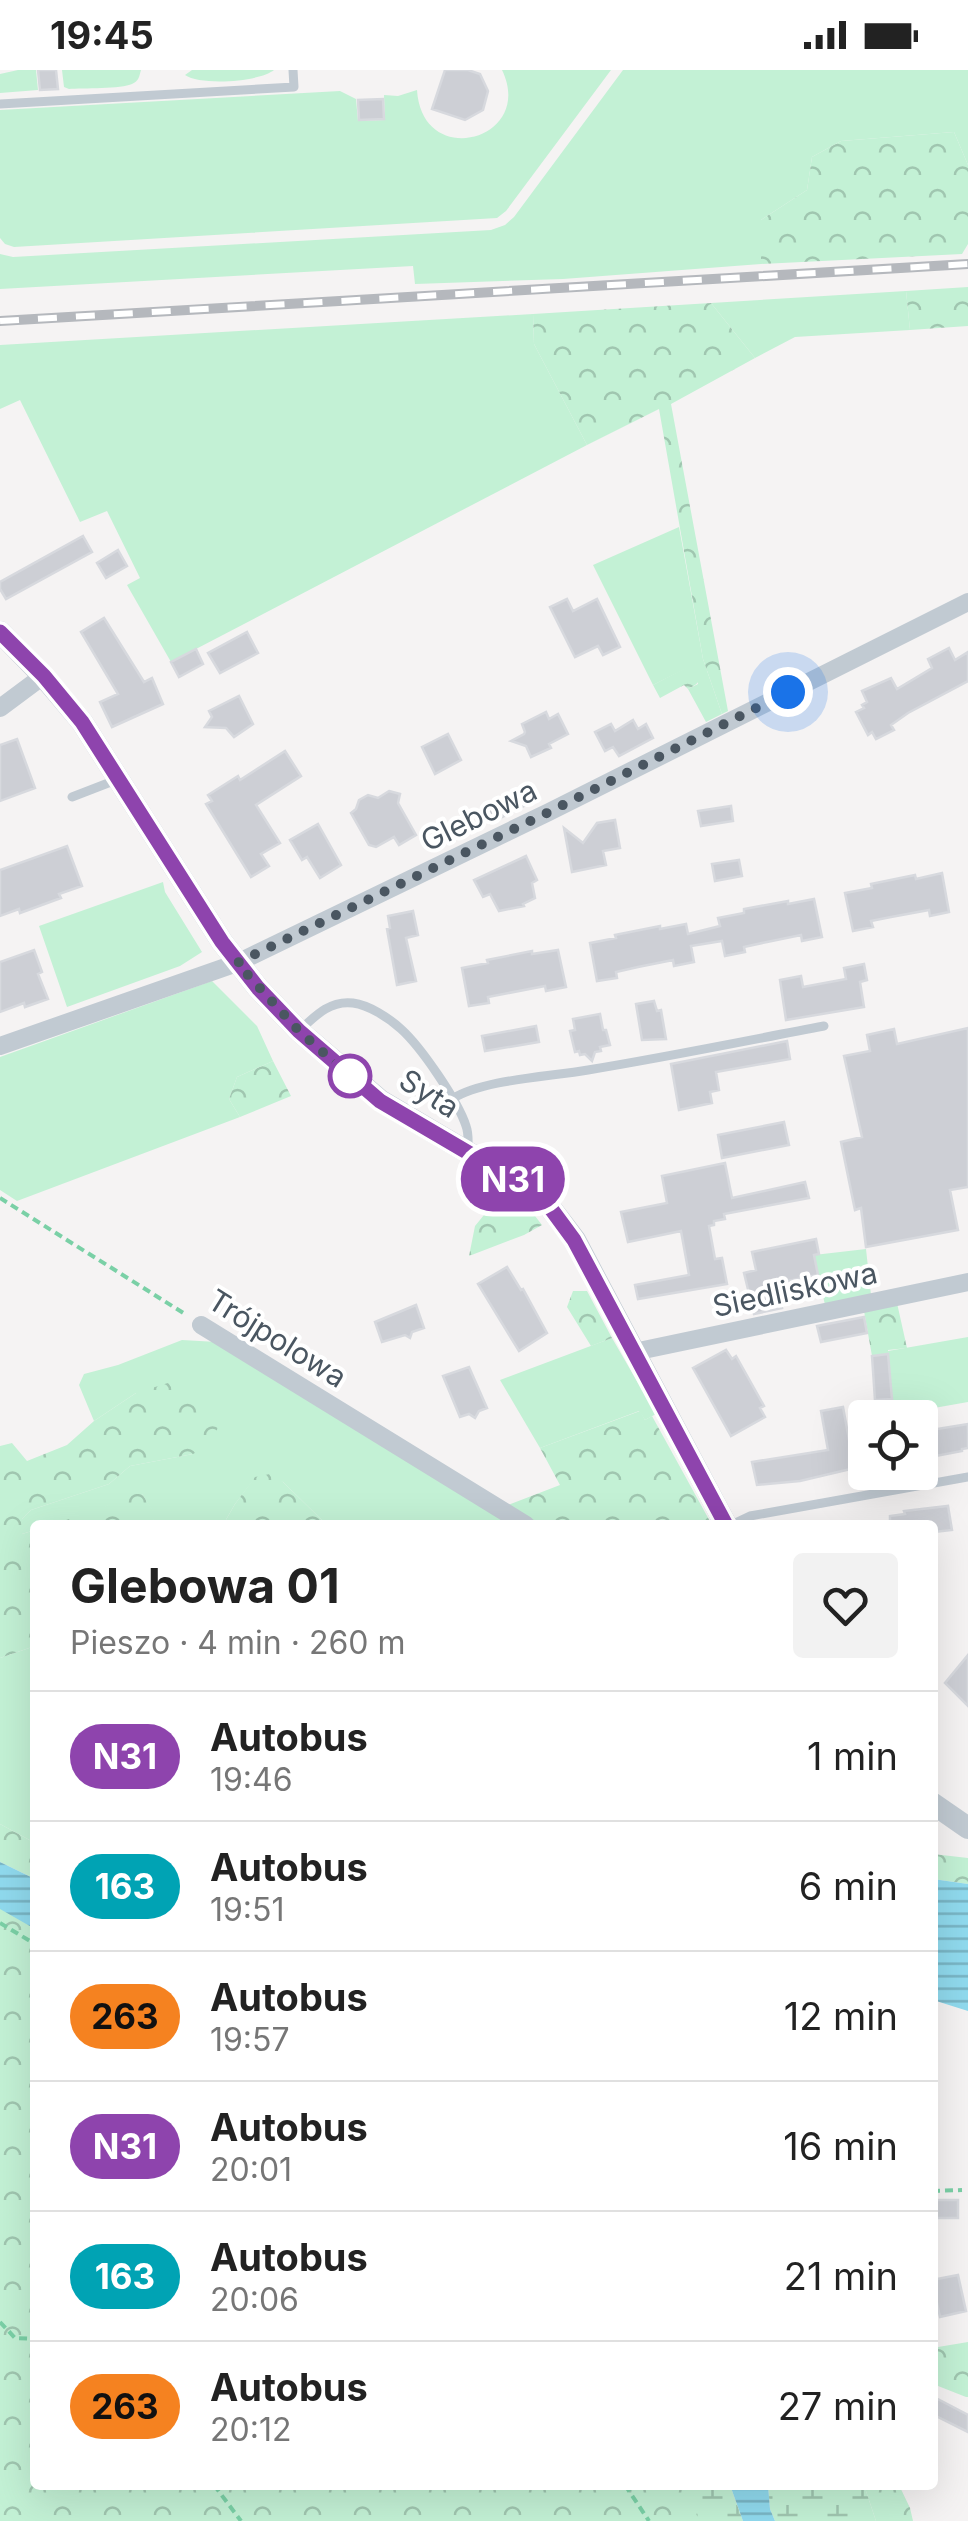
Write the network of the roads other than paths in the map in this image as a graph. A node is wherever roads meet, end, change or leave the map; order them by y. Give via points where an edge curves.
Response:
1 (294, 70) edge
2 (0, 104) edge
3 (968, 602) edge
4 (0, 632) edge
5 (44, 676) junction
6 (0, 708) edge
7 (119, 779) junction
8 (72, 796) dead end
9 (237, 963) junction
10 (824, 1026) dead end
11 (299, 1031) junction
12 (0, 1046) edge
13 (452, 1100) junction
14 (468, 1152) junction
15 (968, 1282) edge
16 (202, 1324) road end
17 (634, 1352) junction
18 (968, 1477) edge
19 (518, 1520) edge
20 (725, 1520) edge
21 (740, 1520) edge
22 (938, 1807) edge
23 (968, 1828) edge

1 - 2 lane via 294,87
3 - 9 street, Glebowa
4 - 5 street, Syta
5 - 6 street
5 - 7 street, Syta
7 - 8 lane
7 - 9 street, Syta
9 - 11 street, Syta
9 - 12 street, Glebowa
10 - 13 lane via 484,1087
11 - 13 lane via 326,1007 370,1008 399,1026
11 - 14 street, Syta via 380,1101
13 - 14 lane via 468,1129
14 - 17 street, Syta via 549,1206
15 - 17 street, Siedliskowa
16 - 19 street, Trójpolowa
17 - 20 street, Syta
18 - 21 lane
22 - 23 street

